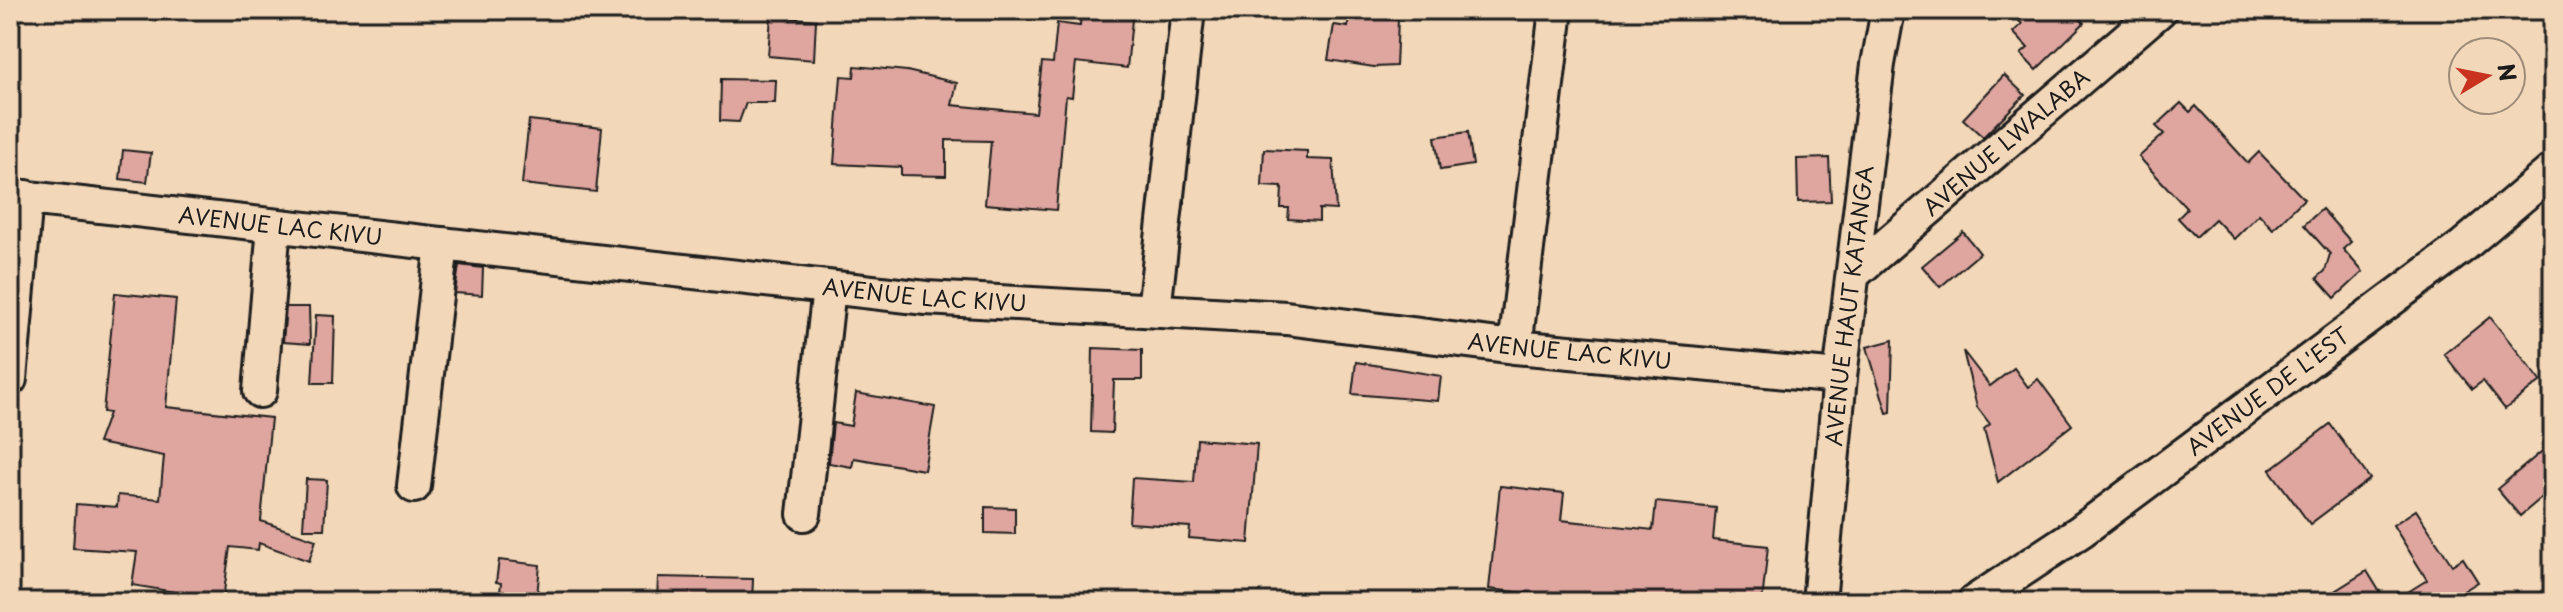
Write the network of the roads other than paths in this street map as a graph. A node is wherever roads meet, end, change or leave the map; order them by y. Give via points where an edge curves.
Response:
1 (1188, 10) edge
2 (1556, 10) edge
3 (1888, 10) edge
4 (2160, 10) edge
5 (2553, 170) edge
6 (18, 196) edge
7 (274, 226) junction
8 (442, 244) junction
9 (1853, 274) junction
10 (829, 288) junction
11 (1154, 310) junction
12 (1515, 347) junction
13 (1840, 377) junction
14 (10, 379) edge
15 (260, 391) dead end
16 (414, 486) dead end
17 (804, 514) dead end
18 (1819, 602) edge
19 (1974, 602) edge

1 - 11 street
2 - 12 street
3 - 9 street, AVENUE HAUT KATANGA
4 - 9 street, AVENUE LWALABA
5 - 19 street, AVENUE DE L'EST via 2463,246 2081,531
6 - 7 street, AVENUE LAC KIVU
6 - 14 street
7 - 8 street, AVENUE LAC KIVU
7 - 15 street
8 - 10 street, AVENUE LAC KIVU
8 - 16 street
9 - 13 street, AVENUE HAUT KATANGA
10 - 11 street, AVENUE LAC KIVU
10 - 17 street
11 - 12 street, AVENUE LAC KIVU via 1286,318
12 - 13 street, AVENUE LAC KIVU
13 - 18 street, AVENUE HAUT KATANGA

